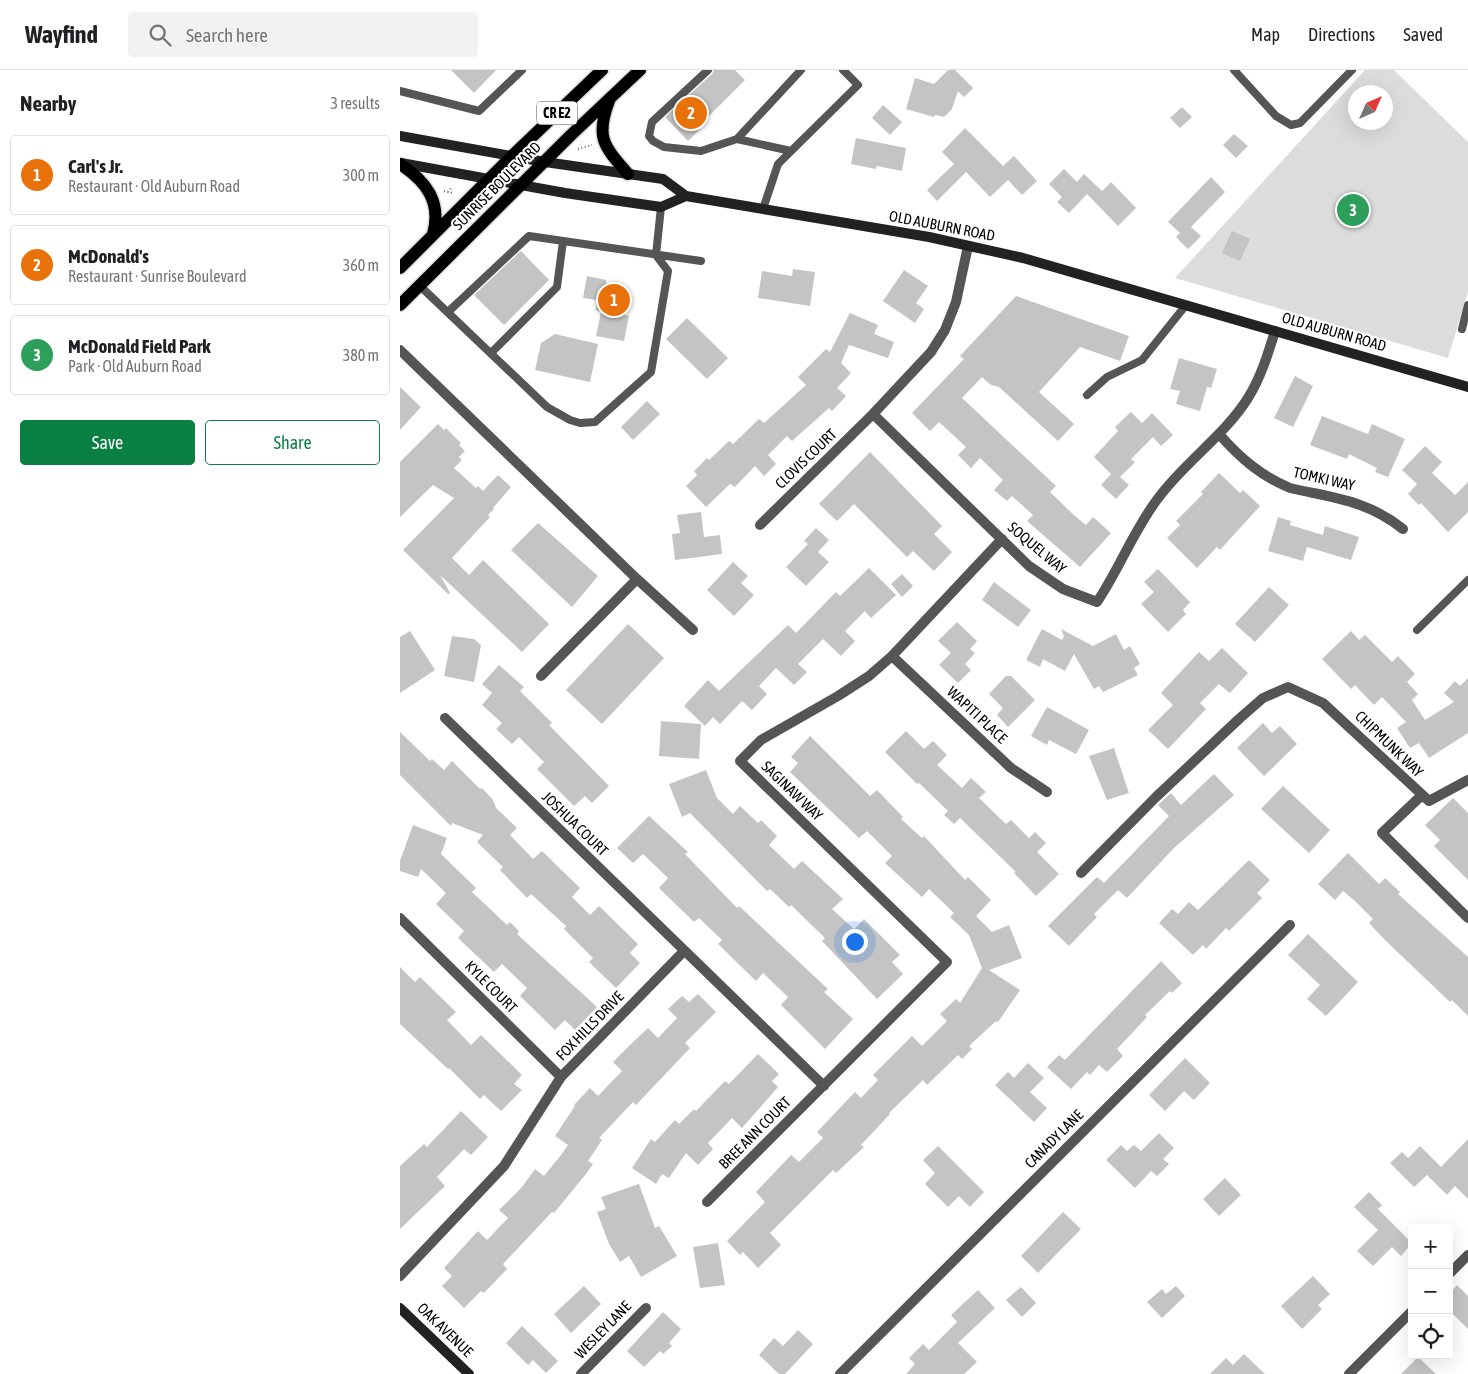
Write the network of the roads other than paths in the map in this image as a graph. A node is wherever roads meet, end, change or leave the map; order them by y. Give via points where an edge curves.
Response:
1 (522, 70) edge
2 (602, 70) edge
3 (640, 70) edge
4 (708, 70) edge
5 (788, 70) edge
6 (801, 70) edge
7 (843, 70) edge
8 (1234, 70) edge
9 (1352, 70) edge
10 (794, 78) junction
11 (400, 91) edge
12 (611, 97) junction
13 (400, 136) edge
14 (737, 139) junction
15 (791, 151) junction
16 (512, 156) junction
17 (545, 162) junction
18 (400, 163) edge
19 (628, 174) junction
20 (488, 180) junction
21 (522, 186) junction
22 (686, 196) junction
23 (661, 207) junction
24 (763, 209) junction
25 (433, 235) junction
26 (562, 241) junction
27 (968, 246) junction
28 (656, 255) junction
29 (700, 261) dead end
30 (401, 265) edge
31 (420, 286) junction
32 (1468, 304) edge
33 (1186, 305) junction
34 (400, 306) edge
35 (448, 312) junction
36 (1462, 329) dead end
37 (1275, 331) junction
38 (400, 350) edge
39 (491, 353) junction
40 (1468, 387) edge
41 (1087, 395) dead end
42 (873, 414) junction
43 (1219, 434) junction
44 (760, 525) dead end
45 (1403, 529) dead end
46 (1002, 540) junction
47 (637, 579) junction
48 (1468, 580) edge
49 (693, 630) dead end
50 (1417, 630) dead end
51 (892, 656) junction
52 (541, 676) dead end
53 (445, 718) dead end
54 (1468, 780) edge
55 (1047, 792) dead end
56 (1421, 796) junction
57 (1081, 873) dead end
58 (400, 918) edge
59 (1468, 918) edge
60 (1290, 925) dead end
61 (684, 951) junction
62 (561, 1077) junction
63 (824, 1086) junction
64 (707, 1202) dead end
65 (1468, 1255) edge
66 (1453, 1270) edge
67 (400, 1276) edge
68 (400, 1308) edge
69 (646, 1308) dead end
70 (1409, 1314) edge
71 (469, 1374) edge
72 (581, 1374) edge
73 (840, 1374) edge
74 (1349, 1374) edge

1 - 11 lane via 479,111
2 - 16 main road, SUNRISE BOULEVARD / CR E2
3 - 12 main road, SUNRISE BOULEVARD / CR E2
4 - 14 lane via 652,122 649,136 664,147 701,151
5 - 10 lane
6 - 10 lane
7 - 15 lane via 858,85
8 - 9 lane via 1276,116 1291,125 1300,122
10 - 14 lane
12 - 17 main road, SUNRISE BOULEVARD / CR E2
12 - 19 main road via 601,128 610,153
13 - 16 main road
14 - 15 lane
15 - 24 lane via 778,164
16 - 17 main road
16 - 20 main road, SUNRISE BOULEVARD / CR E2
17 - 19 main road
17 - 21 main road, SUNRISE BOULEVARD / CR E2
18 - 20 main road
18 - 25 main road via 420,179 431,194 436,217
19 - 22 main road via 664,179
20 - 21 main road
20 - 25 main road, SUNRISE BOULEVARD / CR E2
21 - 23 main road
21 - 31 main road, SUNRISE BOULEVARD / CR E2
22 - 23 main road
22 - 24 main road, OLD AUBURN ROAD
23 - 28 lane
24 - 27 main road, OLD AUBURN ROAD
25 - 30 main road, SUNRISE BOULEVARD / CR E2
26 - 28 lane
26 - 35 lane via 529,236
26 - 39 lane via 557,287
27 - 33 main road, OLD AUBURN ROAD via 1023,258
27 - 42 street via 956,302 945,330 931,352
28 - 29 lane
28 - 39 lane via 668,271 651,372 595,422 570,420 547,407
31 - 34 main road, SUNRISE BOULEVARD / CR E2
31 - 35 lane
32 - 36 lane
33 - 37 main road, OLD AUBURN ROAD
33 - 41 lane via 1142,360 1107,378
35 - 39 lane
37 - 40 main road, OLD AUBURN ROAD
37 - 43 street, SOQUEL WAY via 1254,387 1241,409
38 - 47 street
42 - 44 street, CLOVIS COURT
42 - 46 street, SOQUEL WAY
43 - 45 street, TOMKI WAY via 1249,465 1279,483 1361,503
43 - 46 street, SOQUEL WAY via 1159,496 1097,602 1063,589
46 - 51 street, SAGINAW WAY
47 - 49 street
47 - 52 street
48 - 50 lane
51 - 55 street, WAPITI PLACE via 1011,768
51 - 63 street, SAGINAW WAY via 838,696 761,740 740,761 947,962
53 - 61 street, JOSHUA COURT
54 - 56 street via 1428,801
56 - 57 street, CHIPMUNK WAY via 1323,703 1288,687 1263,698 1240,718
56 - 59 street, CHIPMUNK WAY via 1382,833
58 - 62 street, KYLE COURT
60 - 73 street, CANADY LANE
61 - 62 street, FOX HILLS DRIVE
61 - 63 street
62 - 67 street, FOX HILLS DRIVE via 504,1166
63 - 64 street, BREE ANN COURT
65 - 66 street
68 - 71 main road, OAK AVENUE
69 - 72 street, WESLEY LANE
70 - 74 street

